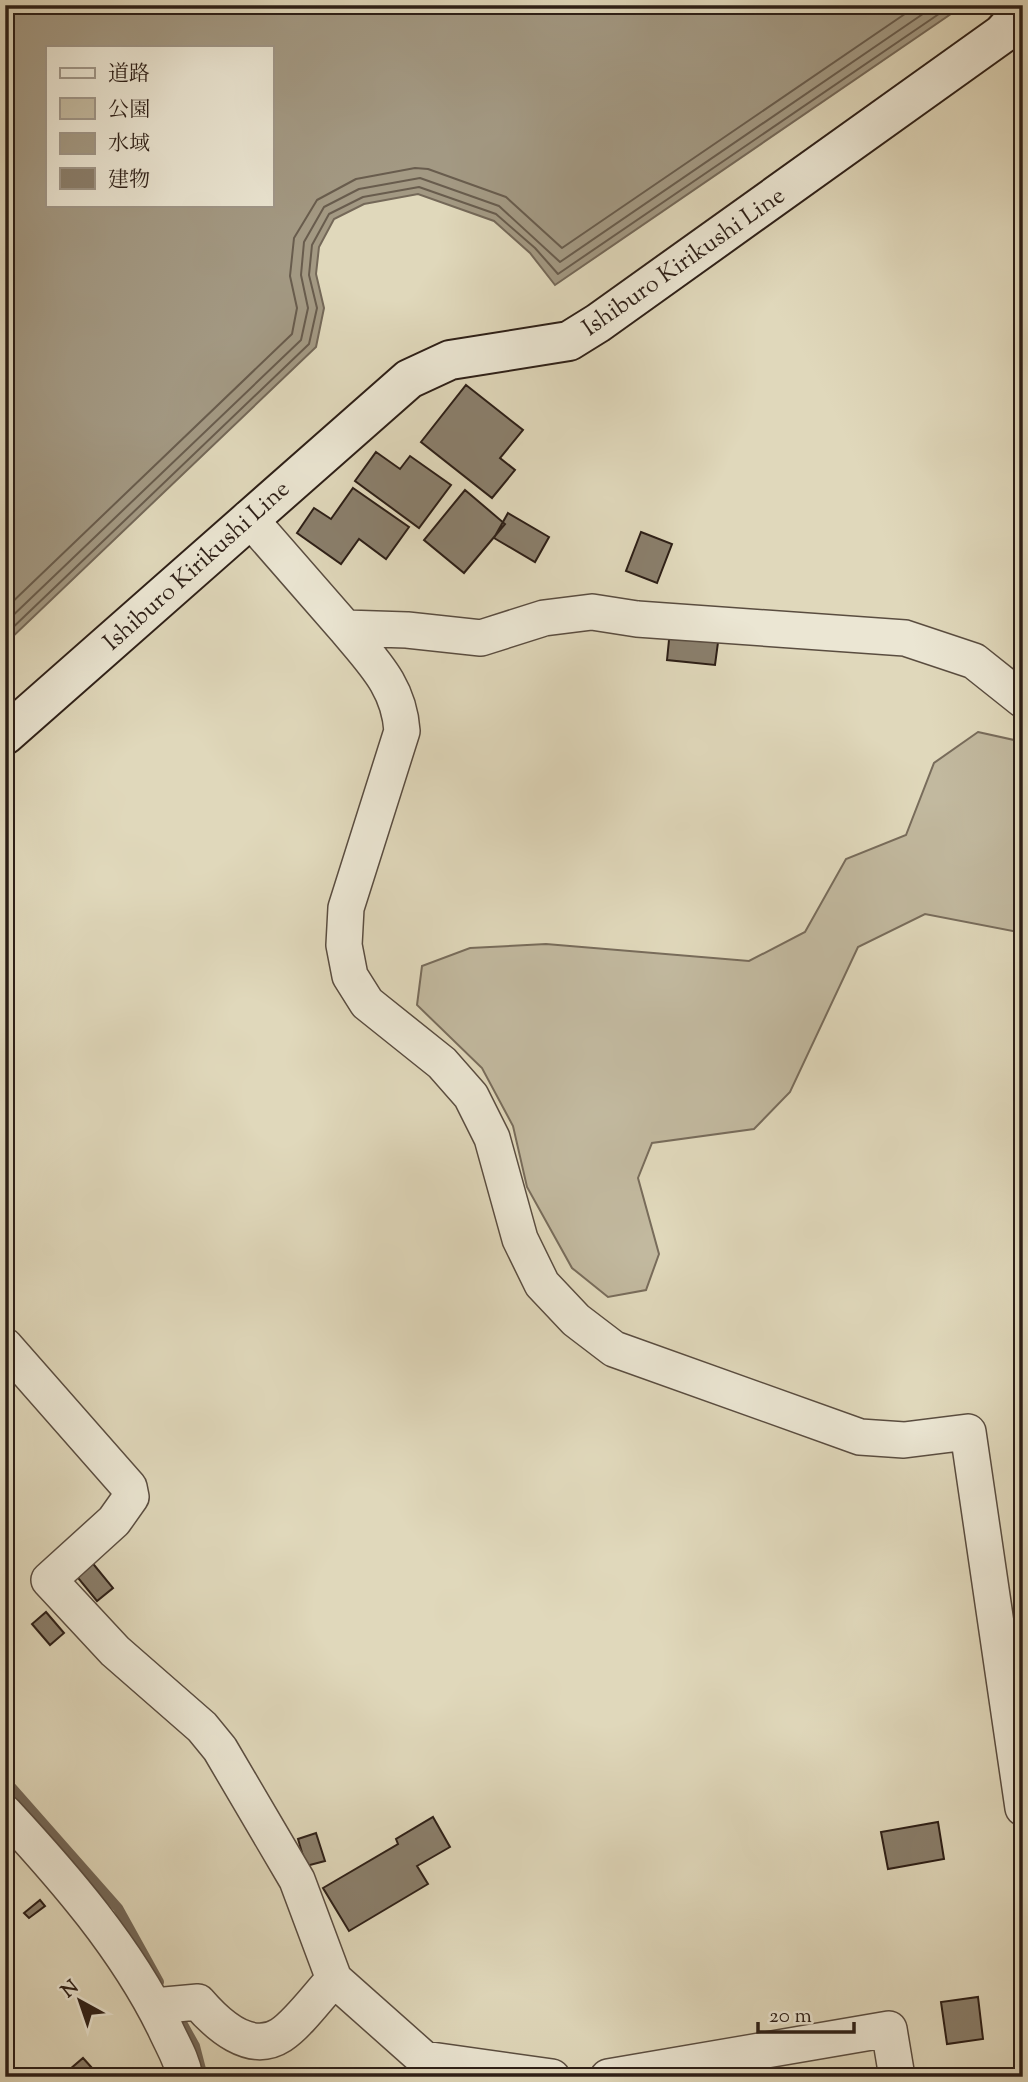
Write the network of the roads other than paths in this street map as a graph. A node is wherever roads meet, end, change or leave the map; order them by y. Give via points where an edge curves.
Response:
1 (1023, 11) edge
2 (248, 518) junction
3 (345, 628) junction
4 (1023, 700) edge
5 (5, 735) edge
6 (5, 1346) edge
7 (1023, 1808) edge
8 (5, 1813) edge
9 (334, 1979) junction
10 (154, 2007) junction
11 (185, 2077) edge
12 (552, 2077) edge
13 (608, 2077) edge
14 (897, 2077) edge

1 - 2 main road, Ishiburo Kirikushi Line via 1002,34 598,323 569,341 450,360 409,379
2 - 3 street
2 - 5 main road, Ishiburo Kirikushi Line
3 - 4 street via 481,638 544,618 592,612 905,638 974,661
3 - 7 street via 389,683 400,706 402,731 346,908 344,944 350,976 367,1003 442,1063 471,1096 492,1138 520,1239 542,1284 576,1321 614,1349 860,1437 904,1440 968,1432
6 - 9 street via 129,1487 131,1497 114,1521 49,1580 115,1651 202,1727 220,1749 297,1880
8 - 10 street via 99,1923
9 - 10 street via 281,2036 255,2042 218,2026 198,2002
9 - 12 street via 424,2059
10 - 11 street
13 - 14 street via 889,2029

